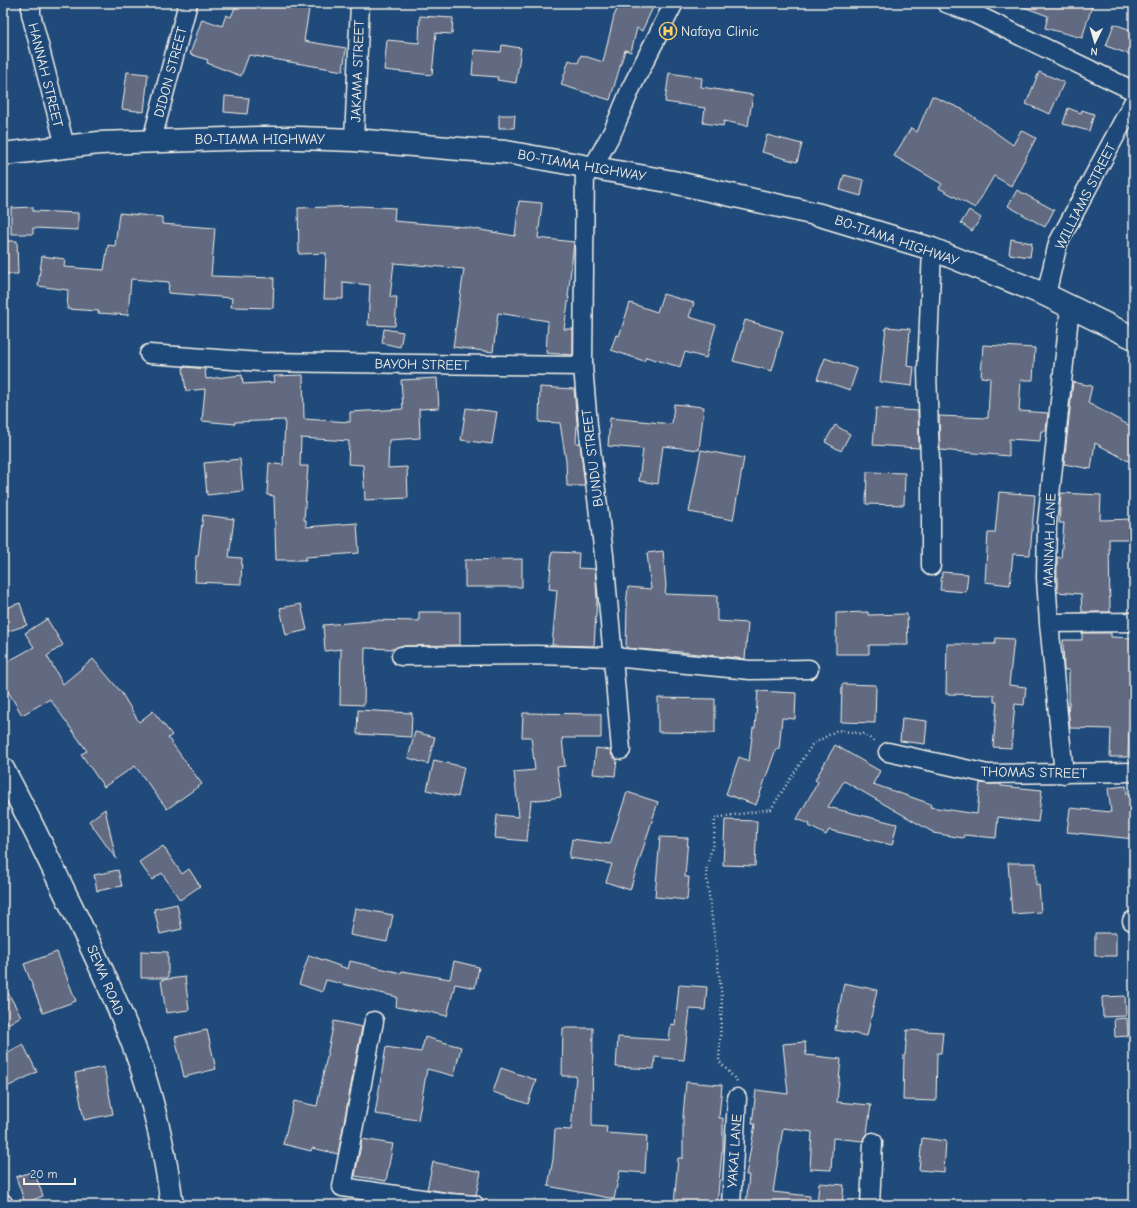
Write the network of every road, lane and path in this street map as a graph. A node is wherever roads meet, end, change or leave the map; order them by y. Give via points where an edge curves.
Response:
1 (31, 3) edge
2 (188, 3) edge
3 (360, 3) edge
4 (674, 3) edge
5 (946, 3) edge
6 (1134, 91) edge
7 (1134, 101) edge
8 (152, 140) junction
9 (354, 140) junction
10 (64, 146) junction
11 (3, 154) edge
12 (589, 167) junction
13 (932, 249) junction
14 (1046, 296) junction
15 (1070, 307) junction
16 (1134, 338) edge
17 (149, 354) dead end
18 (583, 366) junction
19 (931, 566) dead end
20 (1134, 622) edge
21 (1049, 623) junction
22 (400, 656) dead end
23 (613, 657) junction
24 (809, 669) dead end
25 (621, 750) dead end
26 (888, 752) joint
27 (3, 769) edge
28 (1134, 772) edge
29 (1064, 774) junction
30 (374, 1021) dead end
31 (737, 1098) joint
32 (873, 1142) dead end
33 (172, 1205) edge
34 (475, 1205) edge
35 (730, 1205) edge
36 (870, 1205) edge

1 - 10 street, HANNAH STREET via 31,14
2 - 8 street, DIDON STREET
3 - 9 street, JAKAMA STREET
4 - 12 street via 631,88 613,131
5 - 6 street via 975,14
7 - 14 street, WILLIAMS STREET via 1058,243
8 - 9 main road, BO-TIAMA HIGHWAY
8 - 10 main road, BO-TIAMA HIGHWAY
9 - 12 main road, BO-TIAMA HIGHWAY via 506,152
10 - 11 main road, BO-TIAMA HIGHWAY
12 - 13 main road, BO-TIAMA HIGHWAY via 673,182 820,215
12 - 18 street, BUNDU STREET
13 - 14 main road, BO-TIAMA HIGHWAY
13 - 19 street via 927,371
14 - 15 main road, BO-TIAMA HIGHWAY
15 - 16 main road, BO-TIAMA HIGHWAY
15 - 21 street, MANNAH LANE via 1046,523
17 - 18 street, BAYOH STREET via 261,362
18 - 23 street, BUNDU STREET
20 - 21 street
21 - 29 street, MANNAH LANE
22 - 23 street
23 - 24 street via 750,670
23 - 25 street, BUNDU STREET
26 - 29 street, THOMAS STREET via 988,774
26 - 31 path via 864,734 837,730 812,745 771,809 715,818 714,839 706,871 722,998 719,1061 737,1081
27 - 33 main road, SEWA ROAD via 92,949 141,1066 156,1120
28 - 29 street, THOMAS STREET
30 - 34 street via 342,1187
31 - 35 street, YAKAI LANE
32 - 36 street

